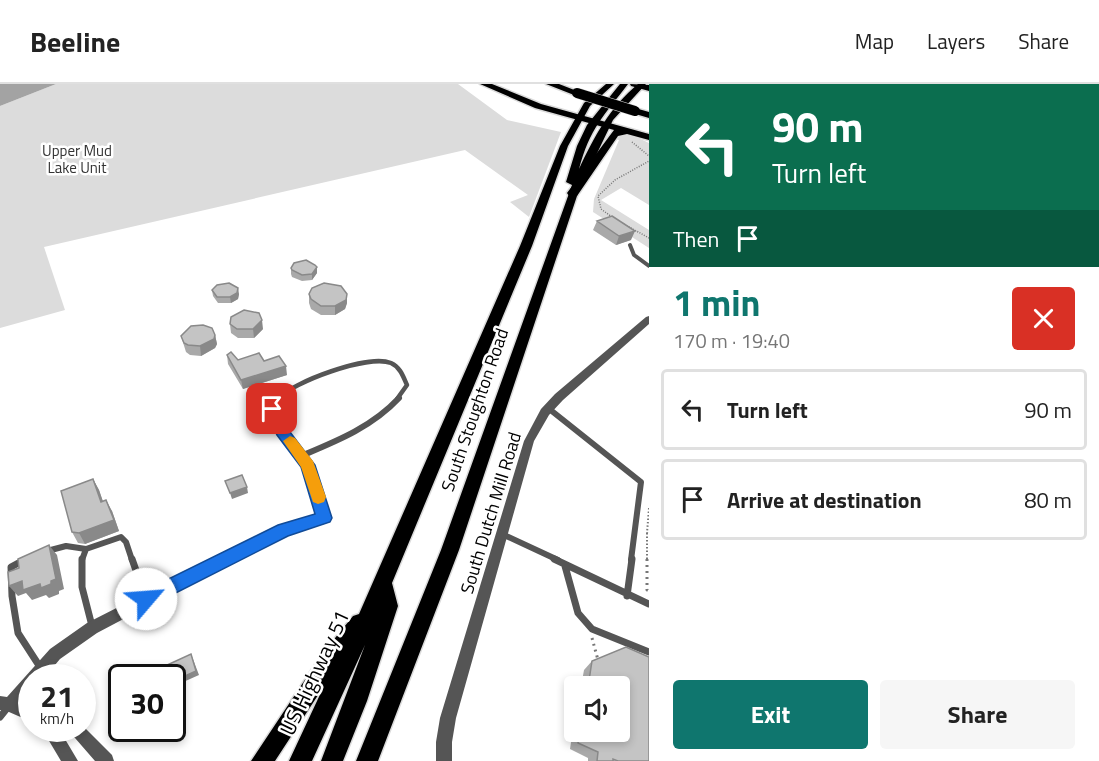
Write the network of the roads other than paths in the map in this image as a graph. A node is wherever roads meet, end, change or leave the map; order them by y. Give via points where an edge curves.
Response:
1 (477, 84) edge
2 (484, 84) edge
3 (550, 84) edge
4 (570, 84) edge
5 (610, 84) edge
6 (624, 84) edge
7 (641, 85) edge
8 (579, 90) junction
9 (641, 108) edge
10 (649, 116) edge
11 (577, 121) junction
12 (593, 121) junction
13 (605, 124) junction
14 (628, 131) junction
15 (649, 137) edge
16 (573, 193) junction
17 (630, 245) dead end
18 (649, 266) edge
19 (649, 319) edge
20 (548, 408) junction
21 (301, 456) junction
22 (324, 518) joint
23 (502, 534) junction
24 (86, 549) junction
25 (565, 566) junction
26 (383, 583) junction
27 (627, 596) junction
28 (146, 599) junction
29 (649, 604) edge
30 (373, 606) junction
31 (92, 628) junction
32 (649, 652) edge
33 (31, 664) edge
34 (48, 664) edge
35 (18, 692) edge
36 (5, 704) edge
37 (0, 717) edge
38 (58, 742) edge
39 (89, 742) edge
40 (70, 761) edge
41 (105, 761) edge
42 (262, 761) edge
43 (300, 761) edge
44 (332, 761) edge
45 (367, 761) edge
46 (444, 761) edge

1 - 11 highway via 511,100
2 - 11 highway
3 - 8 highway
4 - 8 highway
5 - 11 main road, South Stoughton Road via 587,105
6 - 12 main road
7 - 13 main road, South Stoughton Road
8 - 9 highway, bridge
9 - 10 highway
11 - 12 highway
11 - 26 main road, South Stoughton Road
12 - 13 highway
12 - 16 main road via 572,172
13 - 14 highway
13 - 16 main road, South Stoughton Road
14 - 15 highway
14 - 16 highway via 615,133
16 - 45 main road, South Stoughton Road via 448,554
17 - 18 lane via 635,257
19 - 20 street, South Dutch Mill Road
20 - 23 street, South Dutch Mill Road via 530,441
20 - 27 lane via 641,482
21 - 21 lane via 282,431 272,409 287,389 360,362 382,361 401,371 407,385 386,410 347,436
21 - 22 lane via 308,465
22 - 28 street via 284,530
23 - 25 lane
23 - 46 street, South Dutch Mill Road via 448,718
24 - 28 lane via 121,537
24 - 31 lane via 80,573
24 - 33 lane via 58,546 11,567 18,633
25 - 27 lane
25 - 32 lane via 578,613 592,629
26 - 30 main road, South Stoughton Road
26 - 44 main road via 388,606
27 - 29 lane
28 - 31 street
30 - 42 main road via 329,661
30 - 43 main road, US Highway 51
31 - 34 street via 71,641
35 - 36 street
36 - 37 lane
38 - 40 street
39 - 41 street

